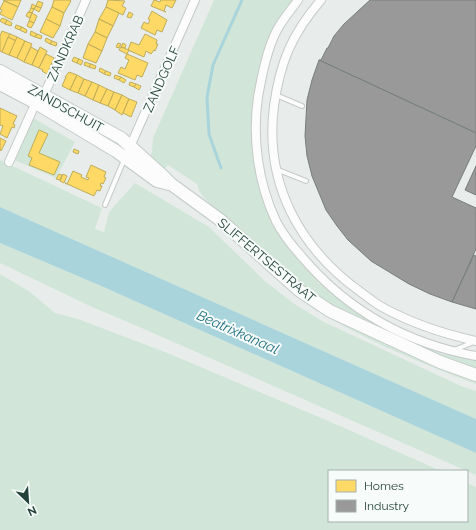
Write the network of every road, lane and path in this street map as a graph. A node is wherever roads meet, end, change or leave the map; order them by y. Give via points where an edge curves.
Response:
1 (86, 0) edge
2 (195, 0) edge
3 (298, 0) edge
4 (321, 0) edge
5 (0, 71) edge
6 (0, 84) edge
7 (275, 95) junction
8 (40, 99) junction
9 (302, 106) dead end
10 (131, 146) junction
11 (125, 158) junction
12 (9, 162) dead end
13 (276, 169) junction
14 (306, 181) dead end
15 (171, 184) junction
16 (105, 205) dead end
17 (476, 341) edge
18 (451, 352) junction
19 (476, 356) edge
20 (476, 375) edge

1 - 8 street, ZANDKRAB
2 - 10 street, ZANDGOLF
3 - 18 street via 277,30 263,70 256,114 256,152 276,222 317,275 360,310 413,338
4 - 7 street via 303,22 285,56
5 - 8 street, ZANDSCHUIT
6 - 8 street, ZANDSCHUIT
7 - 9 lane
7 - 13 street via 272,142
8 - 10 street, ZANDSCHUIT via 121,138
8 - 11 street, ZANDSCHUIT
8 - 12 street, ZANDKRAB
10 - 11 street, ZANDGOLF
10 - 15 street, SLIFFERTSESTRAAT
11 - 15 street, SLIFFERTSESTRAAT via 157,181
11 - 16 lane
13 - 14 lane
13 - 17 street via 283,197 300,229 322,259 348,283 382,307 414,322
15 - 20 street, SLIFFERTSESTRAAT via 219,219 300,291 330,311 440,362
17 - 18 lane
18 - 19 street

